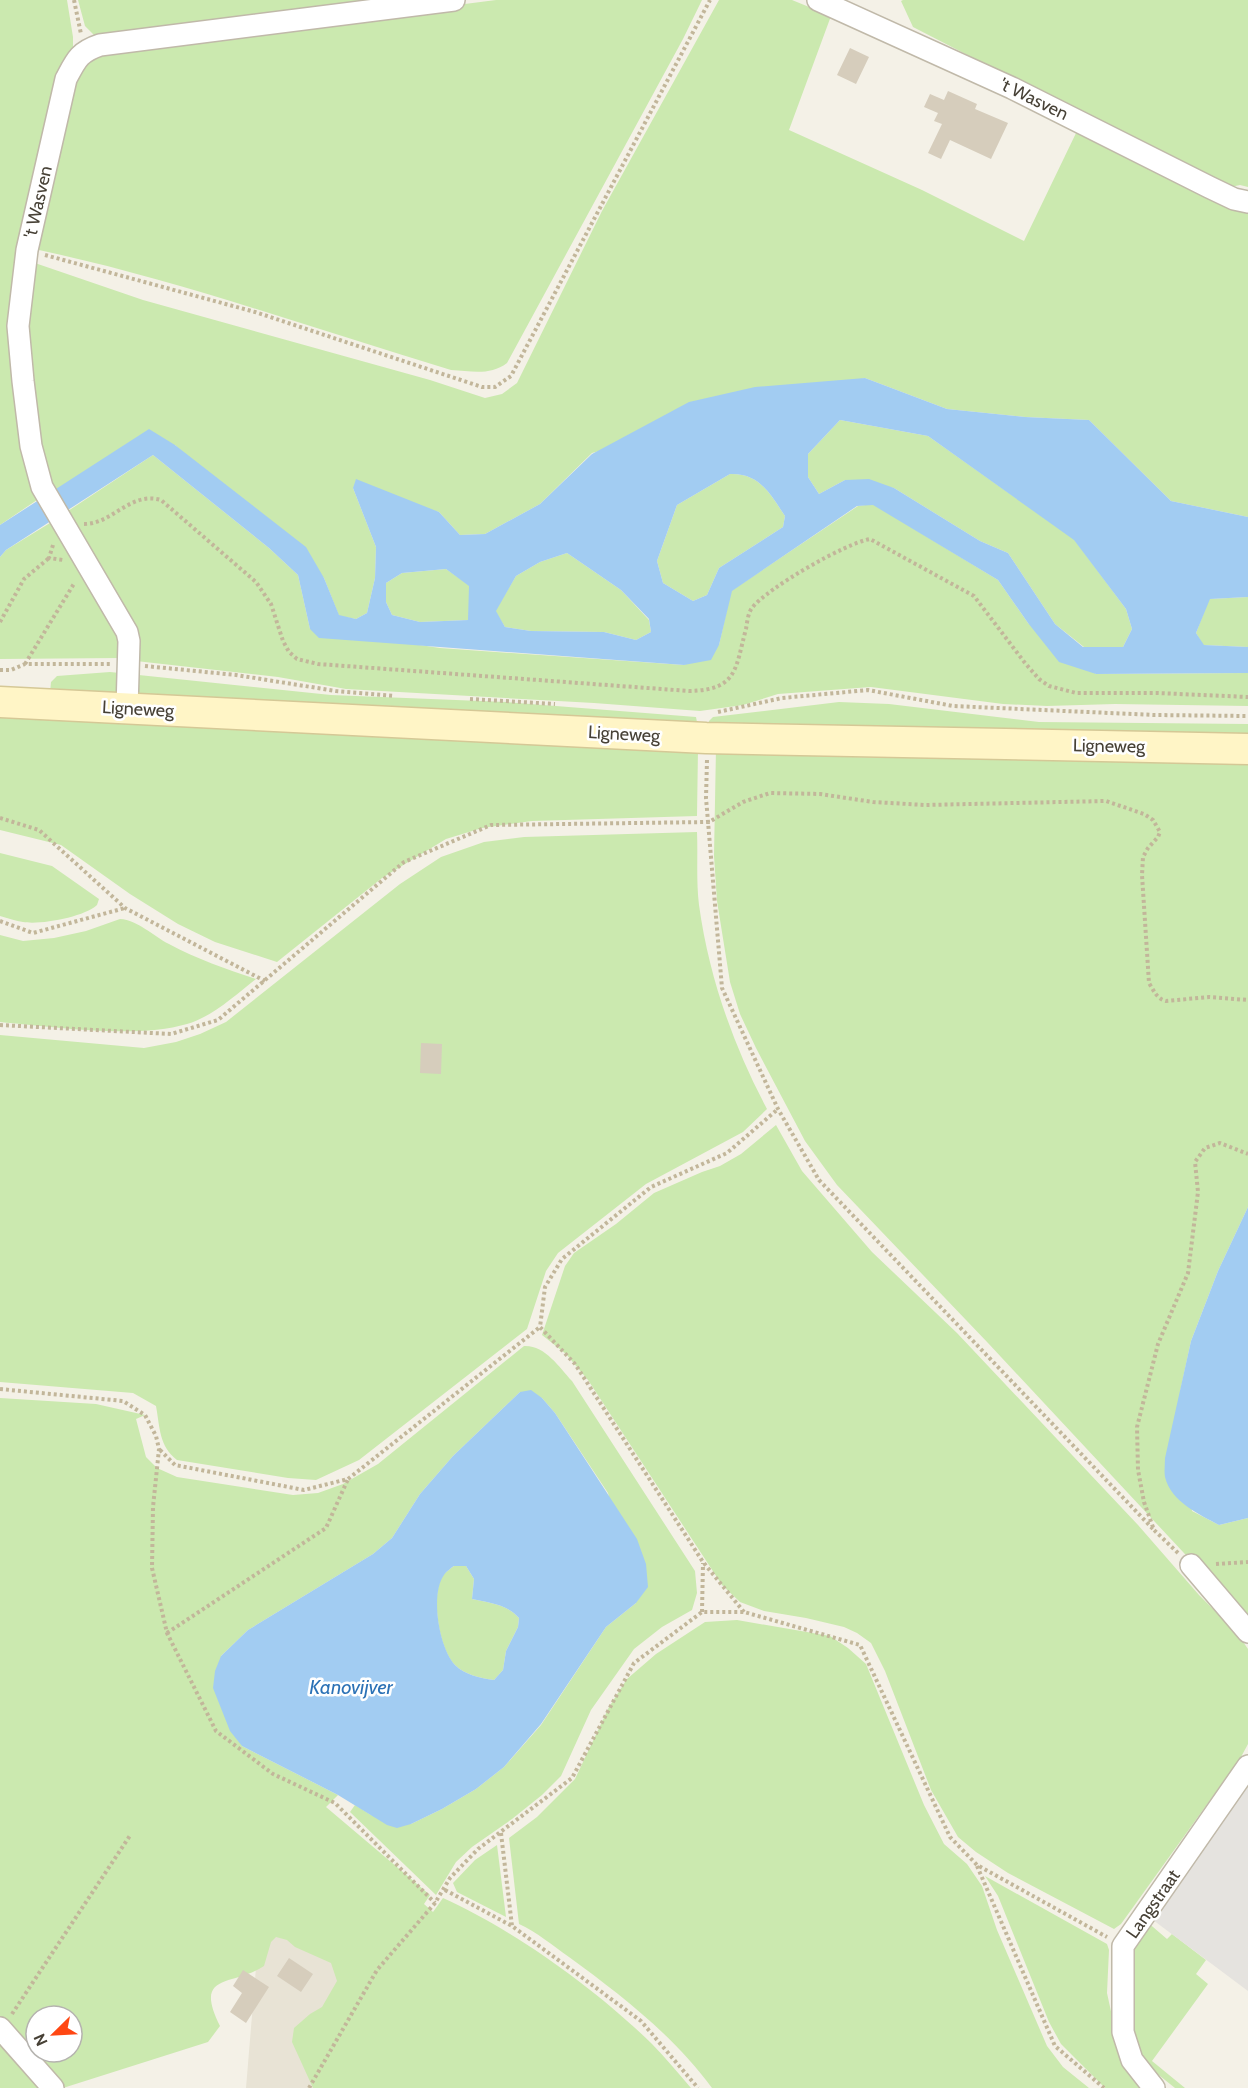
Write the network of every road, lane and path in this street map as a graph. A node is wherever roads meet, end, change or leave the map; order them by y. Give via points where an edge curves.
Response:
1 (74, 0) edge
2 (454, 0) edge
3 (710, 0) edge
4 (818, 0) edge
5 (85, 50) junction
6 (1248, 202) edge
7 (27, 250) junction
8 (94, 524) dead end
9 (49, 558) dead end
10 (87, 562) junction
11 (0, 622) edge
12 (25, 664) junction
13 (129, 664) junction
14 (0, 670) edge
15 (401, 696) dead end
16 (1248, 697) edge
17 (465, 699) dead end
18 (0, 702) edge
19 (566, 705) dead end
20 (127, 708) junction
21 (1248, 716) edge
22 (706, 726) junction
23 (1248, 749) edge
24 (0, 818) edge
25 (709, 822) junction
26 (125, 908) junction
27 (0, 921) edge
28 (265, 981) junction
29 (1248, 1000) edge
30 (0, 1025) edge
31 (778, 1109) junction
32 (1248, 1154) edge
33 (540, 1327) junction
34 (0, 1389) edge
35 (159, 1449) junction
36 (348, 1479) junction
37 (1154, 1530) junction
38 (703, 1562) junction
39 (1248, 1562) edge
40 (1191, 1565) junction
41 (702, 1612) junction
42 (744, 1612) junction
43 (1248, 1632) edge
44 (168, 1633) junction
45 (1248, 1766) edge
46 (501, 1833) junction
47 (131, 1834) dead end
48 (976, 1865) junction
49 (445, 1890) junction
50 (435, 1903) junction
51 (512, 1926) junction
52 (1123, 1946) junction
53 (1, 2029) edge
54 (53, 2088) edge
55 (309, 2088) edge
56 (698, 2088) edge
57 (1104, 2088) edge
58 (1154, 2088) edge

1 - 5 path
2 - 5 street
3 - 7 path via 511,376 495,387 482,387 255,312
4 - 6 street, 't Wasven via 1012,88 1234,199
5 - 7 street, 't Wasven via 66,79
7 - 10 street, 't Wasven via 18,326 31,446 42,487
8 - 16 path via 139,499 149,496 161,500 256,582 271,604 289,652 318,664 706,691 729,680 735,670 751,608 826,557 870,539 974,596 1025,663 1049,686 1076,693
9 - 11 path via 28,573
10 - 12 path
10 - 13 street, 't Wasven via 124,624
12 - 13 path
12 - 14 path
13 - 15 path
13 - 20 street, 't Wasven
17 - 19 path
18 - 20 street, Ligneweg
20 - 22 street, Ligneweg
21 - 22 path via 954,705 868,690 782,698 745,708
22 - 23 street, Ligneweg
22 - 25 path
24 - 26 path via 39,830
25 - 28 path via 491,825 404,862
25 - 29 path via 743,802 770,793 925,805 1106,801 1125,807 1153,820 1160,832 1143,857 1142,875 1149,983 1155,993 1166,1001 1209,997
25 - 31 path via 722,988
26 - 27 path via 33,933
26 - 28 path
28 - 30 path via 218,1020 171,1034
31 - 33 path via 727,1153 651,1186 562,1259 545,1287
31 - 37 path via 827,1189
32 - 37 path via 1220,1143 1205,1148 1195,1162 1198,1192 1188,1274 1158,1344 1137,1427 1138,1470
33 - 36 path
33 - 38 path via 575,1364
34 - 35 path via 123,1401 145,1415
35 - 36 path via 175,1465 303,1490
35 - 44 path via 152,1568
36 - 44 path via 326,1528
37 - 40 path
38 - 41 path
38 - 42 path
39 - 40 path
40 - 43 street
41 - 42 path
41 - 46 path via 634,1663 572,1778
42 - 48 path via 860,1645 950,1837
44 - 50 path via 216,1731 273,1774 335,1803
45 - 52 street, Langstraat
46 - 49 path via 478,1849 450,1878
46 - 51 path
47 - 53 path
48 - 52 path
48 - 57 path via 1055,2046
49 - 50 path
49 - 51 path
50 - 55 path via 377,1970
51 - 56 path via 641,2021
52 - 58 street, Langstraat via 1123,2032 1132,2060
53 - 54 street

